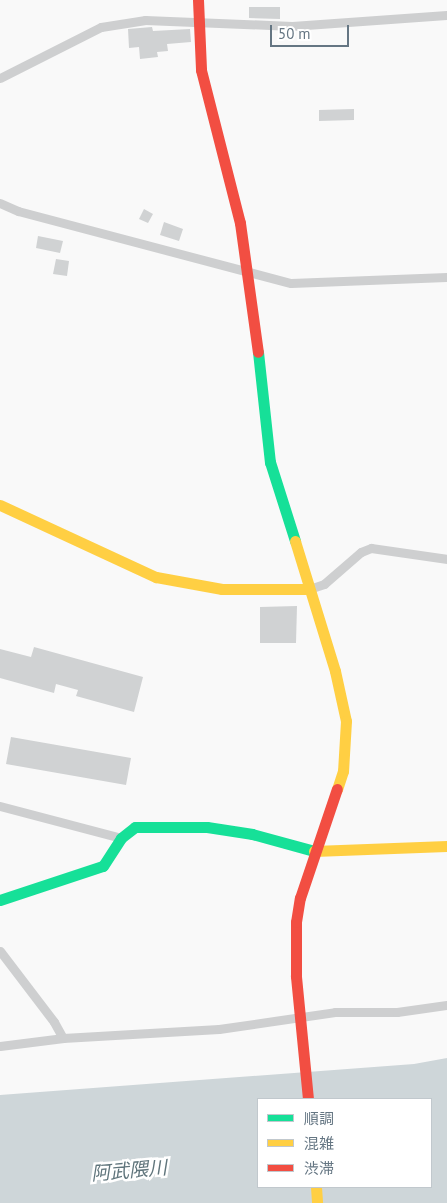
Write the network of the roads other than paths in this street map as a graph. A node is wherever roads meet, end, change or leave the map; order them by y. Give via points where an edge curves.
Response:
1 (198, 0) edge
2 (447, 15) edge
3 (199, 20) junction
4 (0, 78) edge
5 (0, 203) edge
6 (248, 270) junction
7 (447, 277) edge
8 (0, 505) edge
9 (447, 559) edge
10 (308, 589) junction
11 (0, 806) edge
12 (121, 838) junction
13 (447, 846) edge
14 (316, 852) junction
15 (0, 900) edge
16 (0, 951) edge
17 (447, 1006) edge
18 (300, 1017) junction
19 (63, 1038) junction
20 (0, 1046) edge
21 (308, 1098) edge
22 (316, 1188) edge
23 (317, 1203) edge

1 - 3 street
2 - 3 street via 292,26
3 - 4 street via 145,20 101,27
3 - 6 street via 201,70 240,223
5 - 6 street via 18,211
6 - 7 street via 299,284
6 - 10 street via 270,462
8 - 10 street via 164,579 222,590
9 - 10 street via 371,548 361,552 324,584
10 - 14 street via 343,698 347,733 340,784
11 - 12 street
12 - 14 street via 135,827 187,825 252,834
12 - 15 street via 103,866
13 - 14 street
14 - 18 street via 296,922
16 - 19 street
17 - 18 street
18 - 19 street via 219,1029
18 - 21 street
19 - 20 street
22 - 23 street

